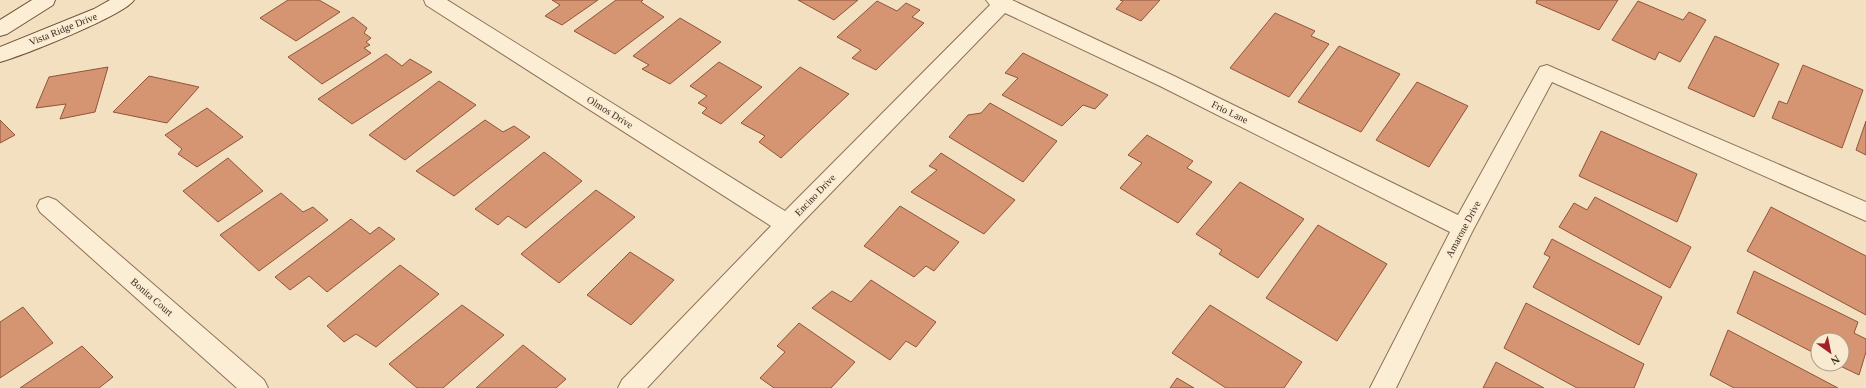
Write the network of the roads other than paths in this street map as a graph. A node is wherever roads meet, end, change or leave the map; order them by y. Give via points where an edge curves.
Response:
1 (46, 0) edge
2 (125, 0) edge
3 (433, 0) edge
4 (999, 2) edge
5 (0, 29) edge
6 (0, 55) edge
7 (48, 206) dead end
8 (1866, 212) edge
9 (786, 224) junction
10 (1463, 228) junction
11 (255, 388) edge
12 (631, 388) edge
13 (1383, 388) edge

1 - 5 street
2 - 6 street, Vista Ridge Drive via 100,14
3 - 9 street, Olmos Drive
4 - 9 street, Encino Drive
4 - 10 street, Frio Lane via 1167,81
7 - 11 street, Bonita Court
8 - 10 street, Amarone Drive via 1547,72
9 - 12 street, Encino Drive
10 - 13 street, Amarone Drive

